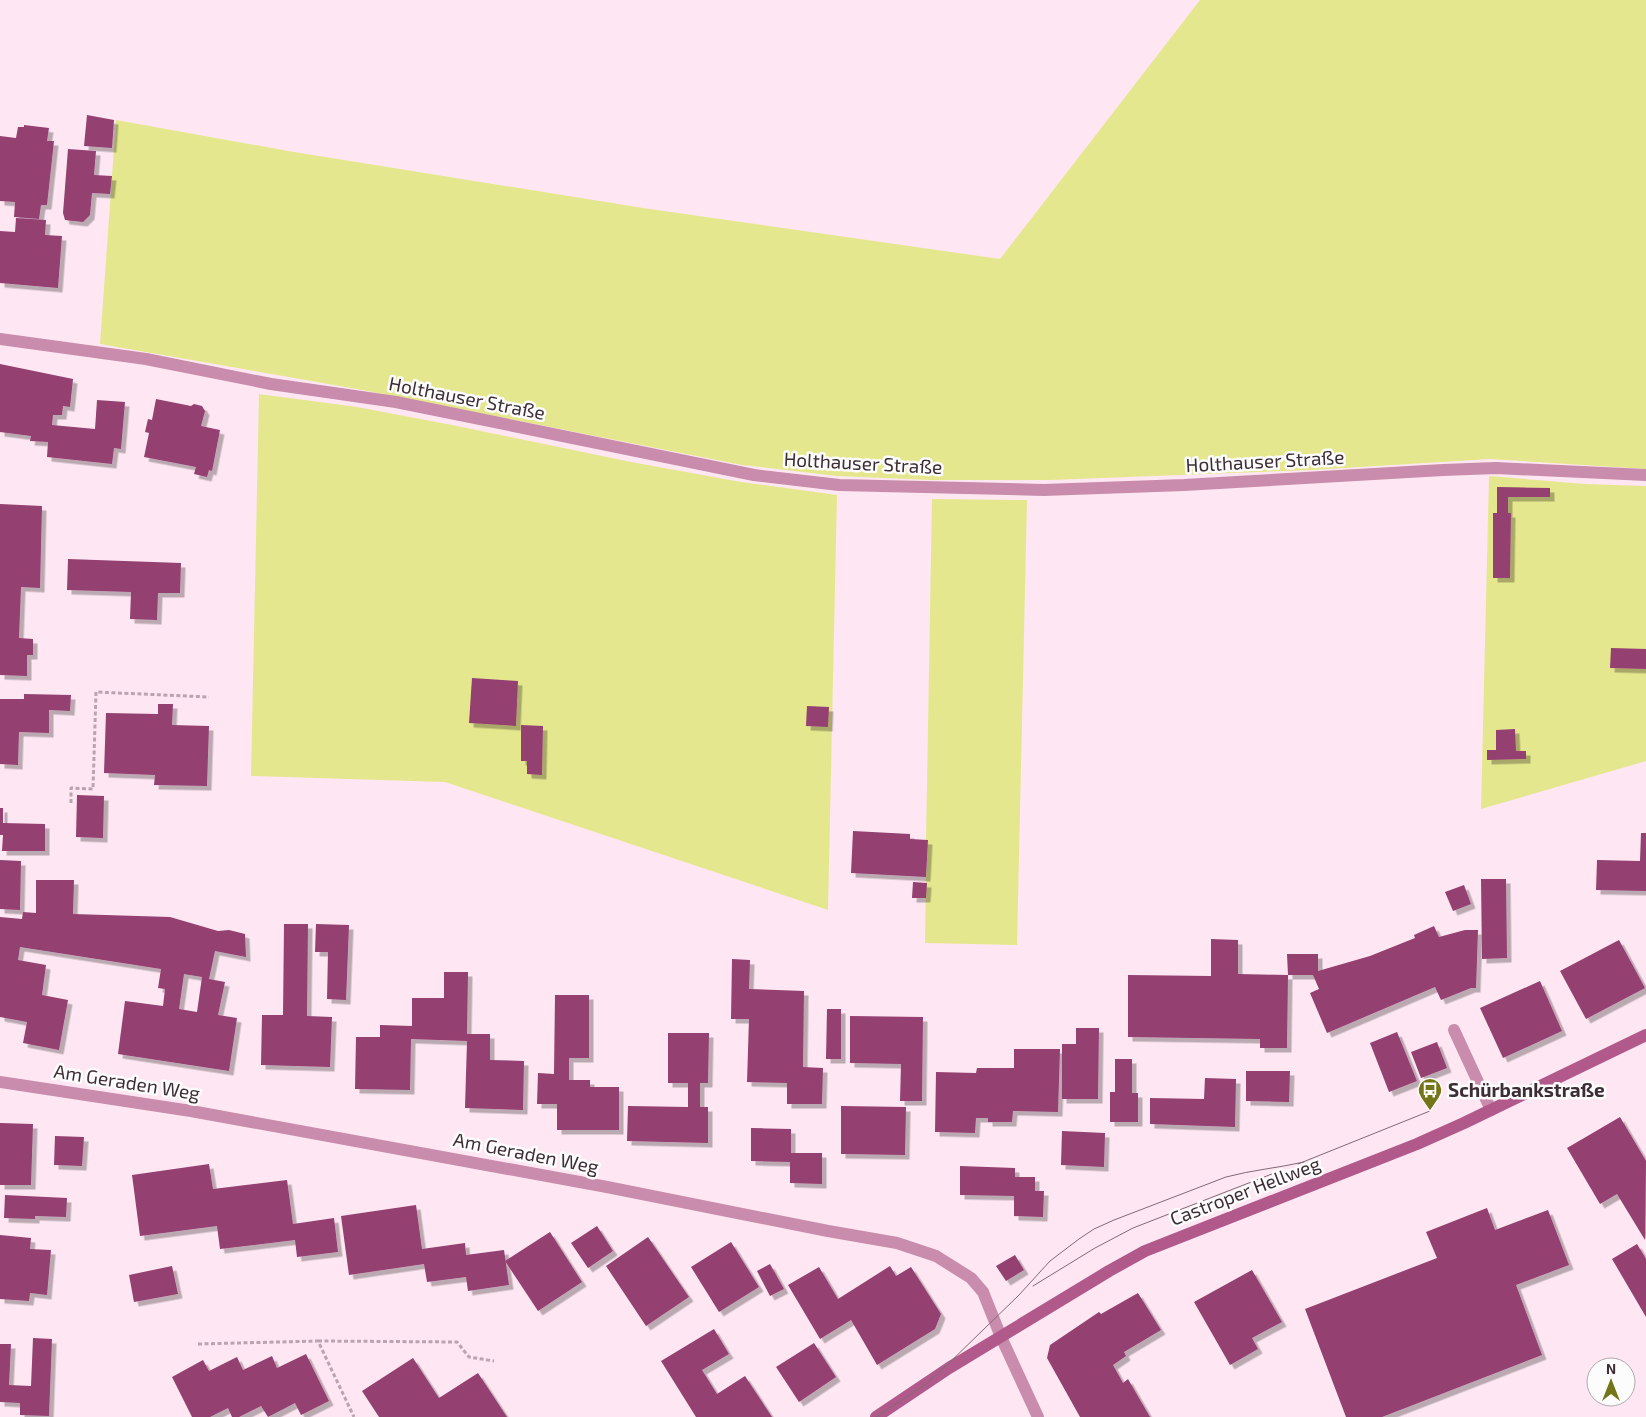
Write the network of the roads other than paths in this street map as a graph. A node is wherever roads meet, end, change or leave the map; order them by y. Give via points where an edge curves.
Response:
1 (0, 339) edge
2 (1646, 476) edge
3 (1454, 1030) dead end
4 (1646, 1034) edge
5 (0, 1082) edge
6 (1491, 1110) junction
7 (1001, 1337) junction
8 (876, 1417) edge
9 (1038, 1417) edge

1 - 2 street, Holthauser Straße via 146,359 270,384 396,402 754,475 839,485 1044,490 1496,468
3 - 6 street
4 - 6 main road, Castroper Hellweg
5 - 7 street, Am Geraden Weg via 191,1111 897,1243 936,1256 971,1278 983,1292
6 - 7 main road, Castroper Hellweg via 1370,1163 1145,1251
7 - 8 main road, Castroper Hellweg
7 - 9 street

